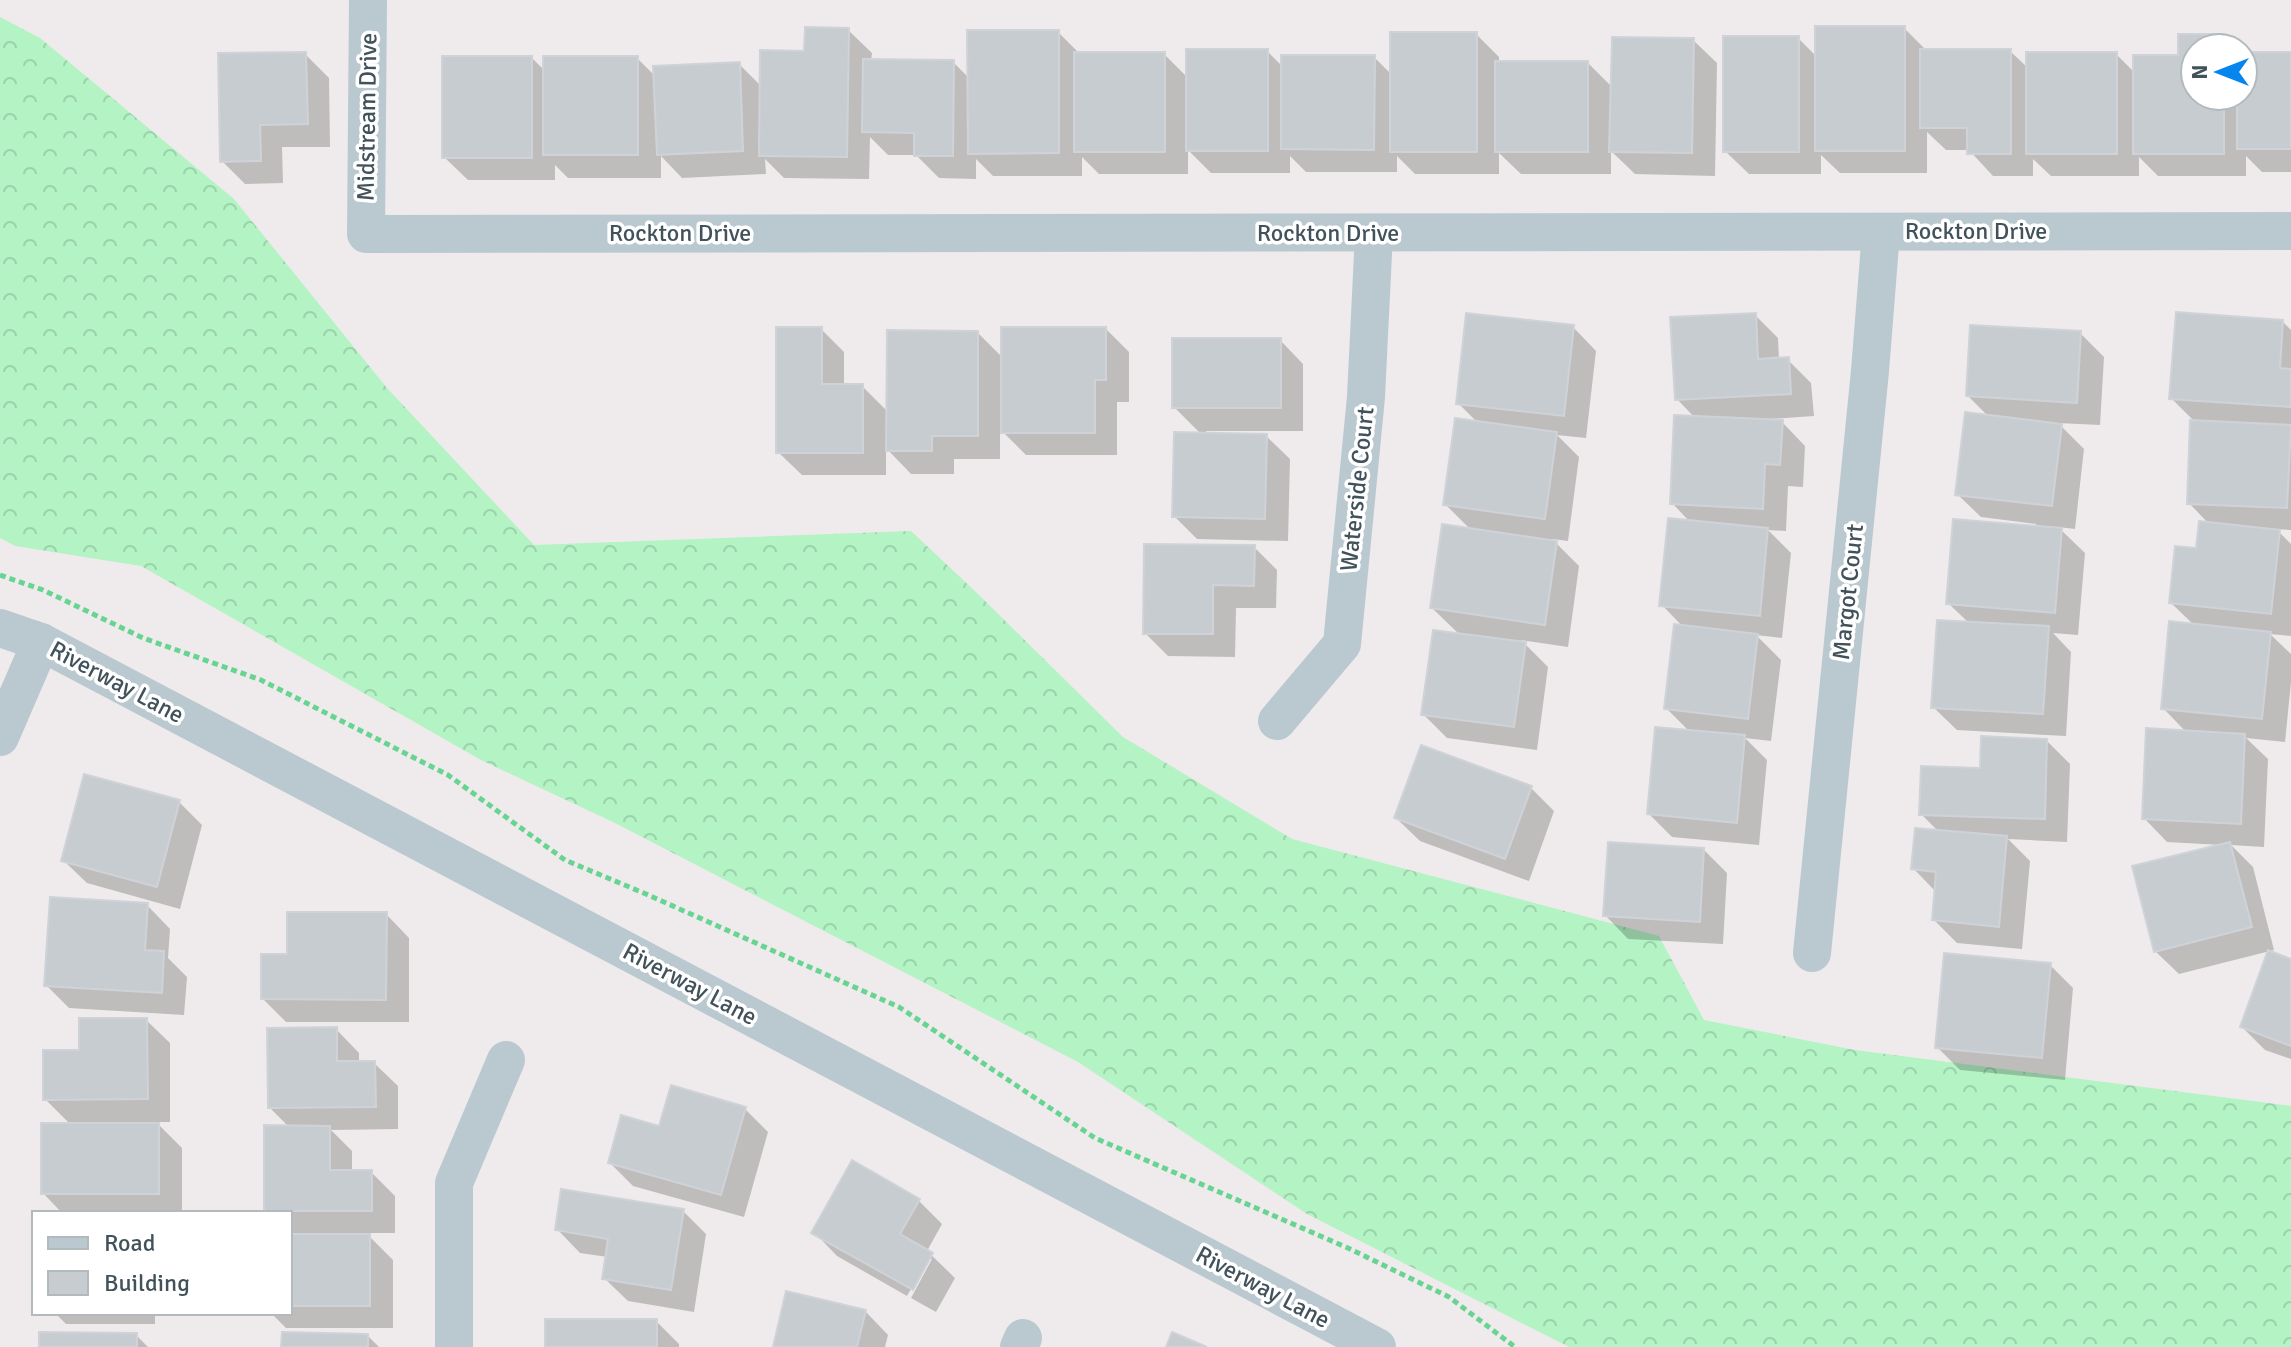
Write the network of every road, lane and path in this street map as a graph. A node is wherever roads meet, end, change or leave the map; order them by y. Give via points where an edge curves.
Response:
1 (368, 0) edge
2 (2291, 231) edge
3 (1881, 232) junction
4 (1374, 233) junction
5 (366, 234) joint
6 (0, 575) edge
7 (0, 628) edge
8 (41, 642) junction
9 (1277, 721) dead end
10 (0, 737) edge
11 (1812, 953) dead end
12 (506, 1060) dead end
13 (454, 1347) edge
14 (1377, 1347) edge
15 (1515, 1347) edge

1 - 5 street, Midstream Drive
2 - 3 street, Rockton Drive
3 - 4 street, Rockton Drive
3 - 11 street, Margot Court
4 - 5 street, Rockton Drive
4 - 9 street, Waterside Court via 1366,397 1342,644
6 - 15 path via 143,638 261,680 448,775 565,860 899,1007 1095,1138 1449,1297
7 - 8 street, Riverway Lane
8 - 10 street
8 - 14 street, Riverway Lane
12 - 13 street via 454,1183

